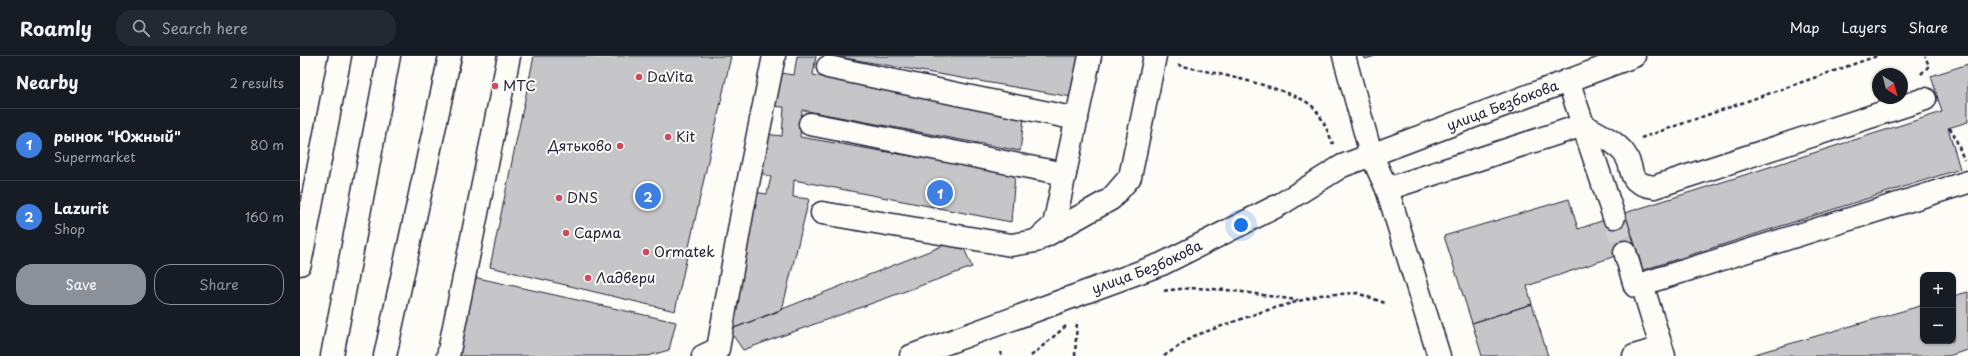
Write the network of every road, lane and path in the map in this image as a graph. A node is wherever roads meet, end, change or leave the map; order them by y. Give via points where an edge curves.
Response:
1 (340, 56) edge
2 (389, 56) edge
3 (450, 56) edge
4 (509, 56) edge
5 (774, 56) edge
6 (1090, 56) edge
7 (1344, 56) edge
8 (1634, 56) edge
9 (1877, 56) edge
10 (1925, 56) edge
11 (1155, 58) edge
12 (1928, 66) dead end
13 (828, 67) dead end
14 (1568, 80) junction
15 (1925, 99) dead end
16 (1077, 120) junction
17 (810, 124) dead end
18 (1583, 125) junction
19 (1949, 128) dead end
20 (1333, 145) dead end
21 (1618, 147) junction
22 (1371, 154) junction
23 (1967, 173) edge
24 (1065, 174) junction
25 (1387, 189) junction
26 (822, 213) dead end
27 (1614, 217) tunnel mouth
28 (1036, 241) junction
29 (1625, 252) tunnel mouth
30 (300, 264) edge
31 (1642, 284) junction
32 (1158, 293) dead end
33 (1301, 301) junction
34 (1385, 303) dead end
35 (1078, 318) dead end
36 (1067, 325) dead end
37 (1663, 352) edge
38 (332, 356) edge
39 (385, 356) edge
40 (448, 356) edge
41 (703, 356) edge
42 (911, 356) edge
43 (1031, 356) edge
44 (1075, 356) edge
45 (1164, 356) edge
46 (1439, 356) edge
47 (1634, 356) edge

1 - 30 street
2 - 38 street
3 - 39 street
4 - 40 street
5 - 41 street via 718,349
6 - 16 street
7 - 22 street
8 - 14 street, улица Безбокова
9 - 21 path
10 - 12 path
11 - 20 path via 1300,97 1314,108
11 - 28 street via 1130,177 1111,199
13 - 16 street
14 - 18 street
14 - 22 street, улица Безбокова
15 - 21 street via 1654,187 1634,179 1625,153
16 - 24 street
17 - 24 street
18 - 21 street
18 - 25 street
18 - 27 street
19 - 23 path via 1953,132
22 - 25 street
22 - 42 street, улица Безбокова via 1342,166 1281,204 1162,264
23 - 31 street
24 - 28 street via 1054,225
25 - 46 street
26 - 28 street via 1011,245
29 - 31 street via 1635,286
31 - 37 street
32 - 33 path via 1166,290 1201,289 1248,292
33 - 34 path via 1320,295 1357,293
33 - 45 path via 1194,336
35 - 44 path
36 - 43 path
37 - 47 street

